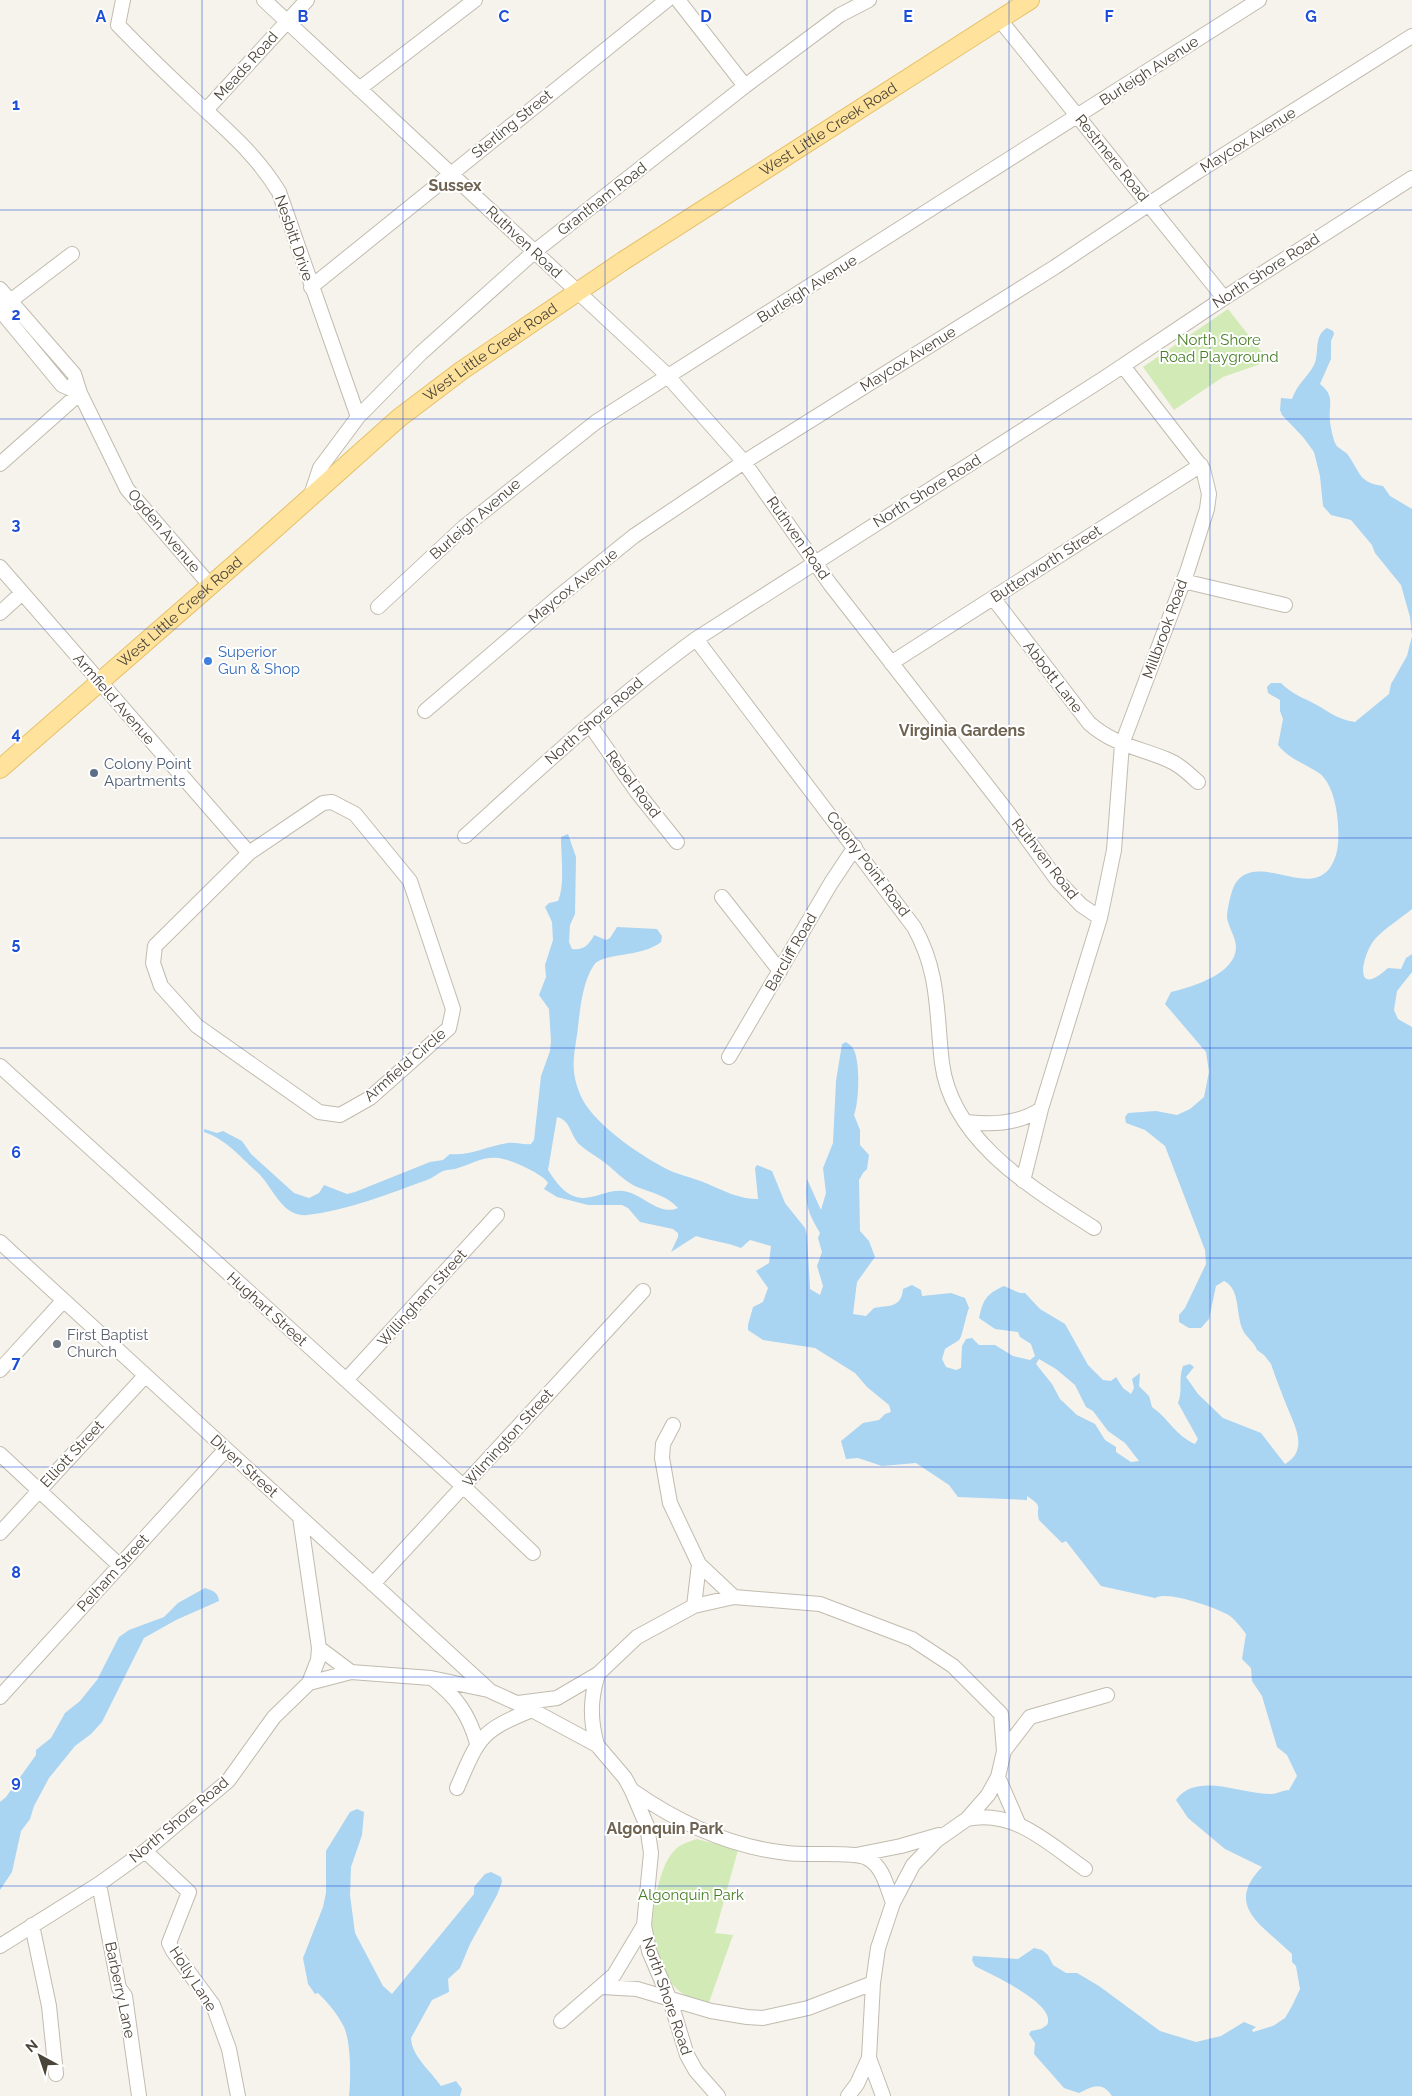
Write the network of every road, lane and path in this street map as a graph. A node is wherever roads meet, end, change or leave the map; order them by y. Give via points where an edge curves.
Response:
1 (123, 0) edge
2 (264, 0) edge
3 (307, 0) edge
4 (475, 0) edge
5 (667, 0) edge
6 (678, 0) edge
7 (869, 0) edge
8 (1030, 0) edge
9 (1259, 0) edge
10 (1000, 20) junction
11 (287, 22) junction
12 (1412, 36) edge
13 (745, 86) junction
14 (359, 89) junction
15 (206, 110) junction
16 (1079, 117) junction
17 (450, 174) junction
18 (1412, 178) edge
19 (1149, 205) junction
20 (534, 252) junction
21 (72, 254) dead end
22 (310, 287) junction
23 (0, 289) edge
24 (577, 292) junction
25 (1224, 298) junction
26 (3, 307) edge
27 (1123, 366) junction
28 (668, 377) junction
29 (80, 393) junction
30 (358, 417) junction
31 (744, 462) junction
32 (0, 464) edge
33 (1201, 465) junction
34 (310, 498) junction
35 (815, 562) junction
36 (0, 568) edge
37 (1183, 581) junction
38 (210, 586) junction
39 (22, 593) junction
40 (993, 598) junction
41 (1285, 605) dead end
42 (378, 607) dead end
43 (0, 613) edge
44 (696, 639) junction
45 (891, 663) junction
46 (99, 682) junction
47 (425, 711) dead end
48 (590, 725) junction
49 (1122, 744) junction
50 (0, 769) edge
51 (1198, 782) dead end
52 (466, 836) dead end
53 (677, 842) dead end
54 (856, 847) junction
55 (249, 853) junction
56 (722, 897) dead end
57 (1100, 918) junction
58 (780, 971) junction
59 (729, 1057) dead end
60 (0, 1066) edge
61 (1041, 1110) junction
62 (967, 1122) junction
63 (1023, 1180) junction
64 (497, 1215) dead end
65 (1094, 1228) dead end
66 (0, 1242) edge
67 (643, 1291) dead end
68 (63, 1300) junction
69 (0, 1370) edge
70 (144, 1376) junction
71 (346, 1380) junction
72 (673, 1425) dead end
73 (226, 1449) junction
74 (0, 1454) edge
75 (464, 1487) junction
76 (39, 1490) junction
77 (300, 1517) junction
78 (0, 1532) edge
79 (533, 1554) dead end
80 (699, 1564) junction
81 (120, 1566) junction
82 (373, 1584) junction
83 (734, 1597) junction
84 (694, 1606) junction
85 (319, 1648) junction
86 (351, 1672) junction
87 (598, 1674) junction
88 (431, 1678) junction
89 (309, 1683) junction
90 (488, 1690) junction
91 (1107, 1694) dead end
92 (0, 1697) edge
93 (517, 1703) junction
94 (532, 1710) junction
95 (1001, 1714) junction
96 (1030, 1717) junction
97 (477, 1743) junction
98 (597, 1745) junction
99 (1004, 1751) junction
100 (998, 1777) junction
101 (457, 1788) dead end
102 (632, 1791) junction
103 (967, 1819) junction
104 (1018, 1823) junction
105 (949, 1831) junction
106 (145, 1851) junction
107 (855, 1855) junction
108 (1085, 1868) dead end
109 (99, 1884) junction
110 (893, 1903) junction
111 (32, 1925) junction
112 (644, 1925) junction
113 (0, 1946) edge
114 (873, 1983) junction
115 (602, 1986) junction
116 (670, 2000) junction
117 (561, 2021) dead end
118 (869, 2058) junction
119 (56, 2074) dead end
120 (717, 2095) edge
121 (139, 2096) edge
122 (238, 2096) edge
123 (848, 2096) edge
124 (883, 2096) edge

1 - 15 street, Nesbitt Drive via 118,25
2 - 11 street, Ruthven Road
3 - 11 street, Meads Road
4 - 14 street
5 - 17 street, Sterling Street
6 - 13 street
7 - 13 street, Grantham Road via 840,15
8 - 10 main road, West Little Creek Road
9 - 16 street, Burleigh Avenue
10 - 16 street, Restmere Road
10 - 24 main road, West Little Creek Road
11 - 14 street, Ruthven Road
11 - 15 street, Meads Road
12 - 19 street, Maycox Avenue
13 - 20 street, Grantham Road
14 - 17 street, Ruthven Road
15 - 22 street, Nesbitt Drive via 263,167 274,183
16 - 19 street, Restmere Road
16 - 28 street, Burleigh Avenue
17 - 20 street, Ruthven Road
17 - 22 street, Sterling Street
18 - 25 street, North Shore Road
19 - 25 street, Restmere Road
19 - 31 street, Maycox Avenue
20 - 24 street, Ruthven Road
20 - 30 street, Grantham Road via 421,353
21 - 26 street
22 - 30 street, Nesbitt Drive
23 - 26 street
24 - 28 street, Ruthven Road
24 - 34 main road, West Little Creek Road via 461,371 399,418
25 - 27 street, North Shore Road
26 - 29 street via 62,384
27 - 33 street, Millbrook Road
27 - 35 street, North Shore Road
28 - 31 street, Ruthven Road
28 - 42 street, Burleigh Avenue via 596,422 516,484
29 - 32 street
29 - 38 street, Ogden Avenue via 127,490
30 - 34 street, Grantham Road via 320,468
31 - 35 street, Ruthven Road
31 - 47 street, Maycox Avenue via 634,536
33 - 37 street, Millbrook Road via 1207,481 1207,509
33 - 40 street, Butterworth Street
34 - 38 main road, West Little Creek Road
35 - 44 street, North Shore Road
35 - 45 street, Ruthven Road
36 - 39 street, Armfield Avenue
37 - 41 street
37 - 49 street, Millbrook Road
38 - 46 main road, West Little Creek Road
39 - 43 street
39 - 46 street, Armfield Avenue
40 - 45 street, Butterworth Street
40 - 49 street, Abbott Lane via 1089,723 1100,733
44 - 48 street, North Shore Road via 657,667
44 - 54 street, Colony Point Road
45 - 57 street, Ruthven Road via 1058,881 1081,905
46 - 50 main road, West Little Creek Road
46 - 55 street, Armfield Avenue
48 - 52 street, North Shore Road
48 - 53 street, Rebel Road
49 - 51 street, Abbott Lane via 1167,759
49 - 57 street, Millbrook Road via 1114,850
54 - 58 street, Barcliff Road via 831,883
54 - 62 street, Colony Point Road via 914,927 928,956 937,995 944,1077
55 - 55 street, Armfield Circle via 155,946 154,964 161,986 197,1026 212,1037 319,1112 340,1115 370,1098 449,1028 454,1009 410,881 355,814 332,802 323,803
56 - 58 street
57 - 61 street
58 - 59 street, Barcliff Road
60 - 71 street, Hughart Street
61 - 62 street via 1014,1121
61 - 63 street
62 - 63 street, Colony Point Road via 988,1151
63 - 65 street, Colony Point Road
64 - 71 street, Willingham Street
66 - 68 street, Diven Street
67 - 75 street, Wilmington Street
68 - 69 street
68 - 70 street, Diven Street
70 - 73 street, Diven Street
70 - 76 street, Elliott Street
71 - 75 street, Hughart Street
72 - 80 street via 663,1444 662,1458 670,1503
73 - 77 street, Diven Street
73 - 81 street, Pelham Street
74 - 76 street
75 - 79 street, Hughart Street
75 - 82 street, Wilmington Street
76 - 78 street, Elliott Street
76 - 81 street
77 - 82 street, Diven Street
77 - 85 street
80 - 83 street
80 - 84 street
81 - 92 street, Pelham Street
82 - 90 street, Diven Street
83 - 84 street
83 - 95 street via 820,1604 912,1639 953,1666
84 - 87 street via 637,1638
85 - 86 street
85 - 89 street
86 - 88 street, North Shore Road
86 - 89 street, North Shore Road
87 - 93 street via 557,1698
87 - 98 street via 591,1701
88 - 90 street, North Shore Road
88 - 97 street via 466,1713
89 - 106 street, North Shore Road via 274,1717 228,1781
90 - 93 street, North Shore Road
91 - 96 street
93 - 94 street, North Shore Road
94 - 97 street via 496,1726
94 - 98 street, North Shore Road
95 - 96 street
95 - 99 street
96 - 99 street
97 - 101 street
98 - 102 street, North Shore Road
99 - 100 street
100 - 103 street via 988,1795
100 - 104 street
102 - 107 street via 675,1817 738,1843 787,1853
102 - 112 street, North Shore Road via 647,1826 652,1853
103 - 104 street via 982,1816
103 - 105 street
104 - 108 street
105 - 107 street via 901,1846
105 - 110 street via 913,1866
106 - 109 street, North Shore Road
106 - 122 street, Holly Lane via 189,1892 169,1943 213,2004 228,2049
107 - 110 street via 866,1858 881,1871
109 - 111 street, North Shore Road
109 - 121 street, Barberry Lane via 118,1988 124,1996
110 - 114 street via 878,1948
111 - 113 street, North Shore Road
111 - 119 street via 49,2006
112 - 115 street via 614,1975
112 - 116 street, North Shore Road via 649,1951
114 - 116 street via 808,2008 763,2018 711,2011
114 - 118 street
115 - 116 street via 637,1990
115 - 117 street
116 - 120 street, North Shore Road via 687,2055
118 - 123 street
118 - 124 street

